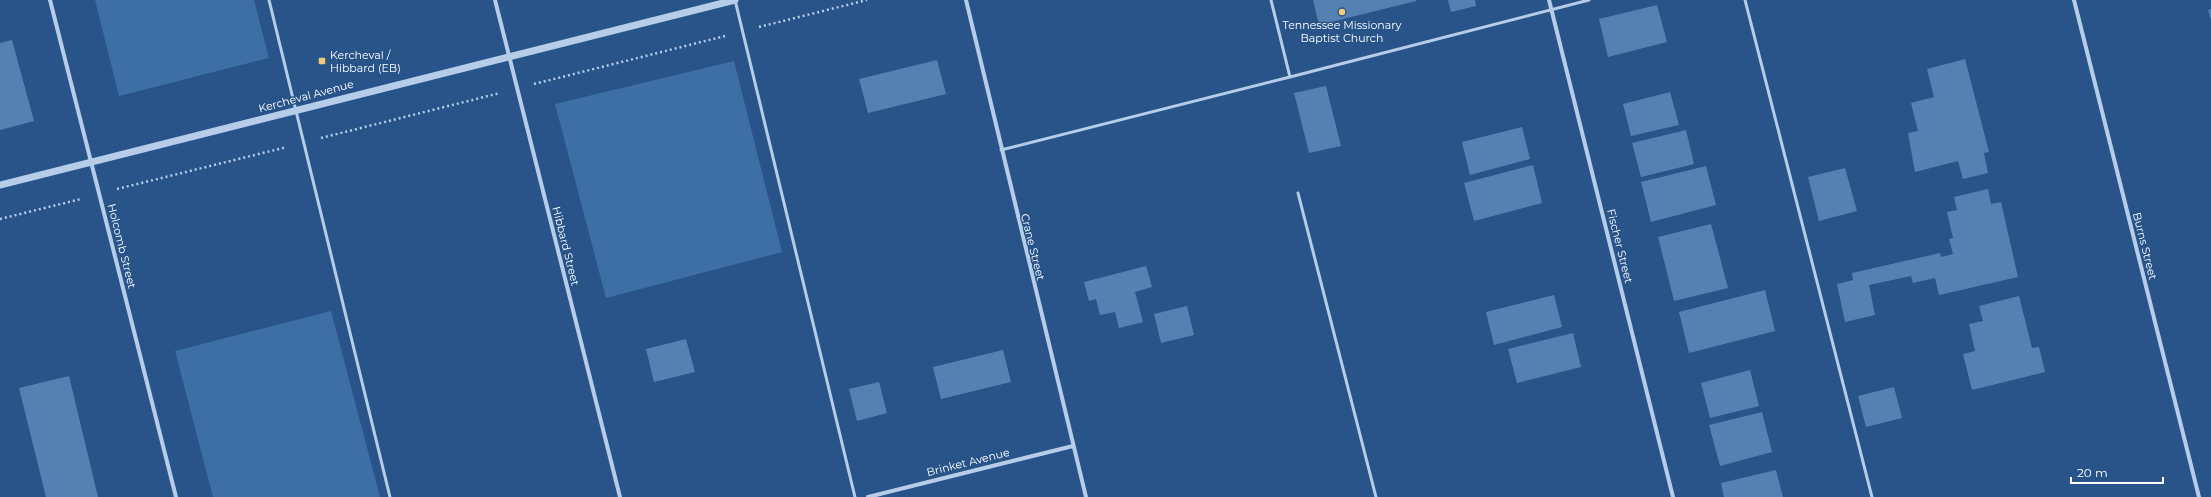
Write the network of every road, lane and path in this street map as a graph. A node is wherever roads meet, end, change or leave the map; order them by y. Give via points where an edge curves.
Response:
1 (50, 0) edge
2 (269, 0) edge
3 (495, 0) edge
4 (735, 0) edge
5 (867, 0) edge
6 (966, 0) edge
7 (1271, 0) edge
8 (1549, 0) edge
9 (1589, 0) edge
10 (1745, 0) edge
11 (2074, 0) edge
12 (1551, 9) junction
13 (743, 31) junction
14 (510, 56) junction
15 (1290, 77) junction
16 (518, 88) junction
17 (297, 110) junction
18 (304, 142) junction
19 (1001, 150) junction
20 (91, 162) junction
21 (0, 185) edge
22 (1298, 193) dead end
23 (99, 194) junction
24 (0, 219) edge
25 (1073, 446) junction
26 (176, 497) edge
27 (390, 497) edge
28 (620, 497) edge
29 (855, 497) edge
30 (868, 497) edge
31 (1086, 497) edge
32 (1376, 497) edge
33 (1673, 497) edge
34 (1872, 497) edge
35 (2199, 497) edge

1 - 20 street, Holcomb Street
2 - 17 lane
3 - 14 street, Hibbard Street
4 - 13 lane
4 - 14 street, Kercheval Avenue
5 - 13 path
6 - 19 street, Crane Street
7 - 15 lane
8 - 12 street, Fischer Street
9 - 12 lane
10 - 34 lane
11 - 35 street, Burns Street
12 - 15 lane
12 - 33 street, Fischer Street
13 - 16 path
13 - 29 lane
14 - 16 street, Hibbard Street
14 - 17 street, Kercheval Avenue
15 - 19 lane
16 - 18 path
16 - 28 street, Hibbard Street
17 - 18 lane
17 - 20 street, Kercheval Avenue
18 - 23 path
18 - 27 lane
19 - 25 street, Crane Street
20 - 21 street, Kercheval Avenue
20 - 23 street, Holcomb Street
22 - 32 lane
23 - 24 path
23 - 26 street, Holcomb Street
25 - 30 street, Brinket Avenue
25 - 31 street, Crane Street

